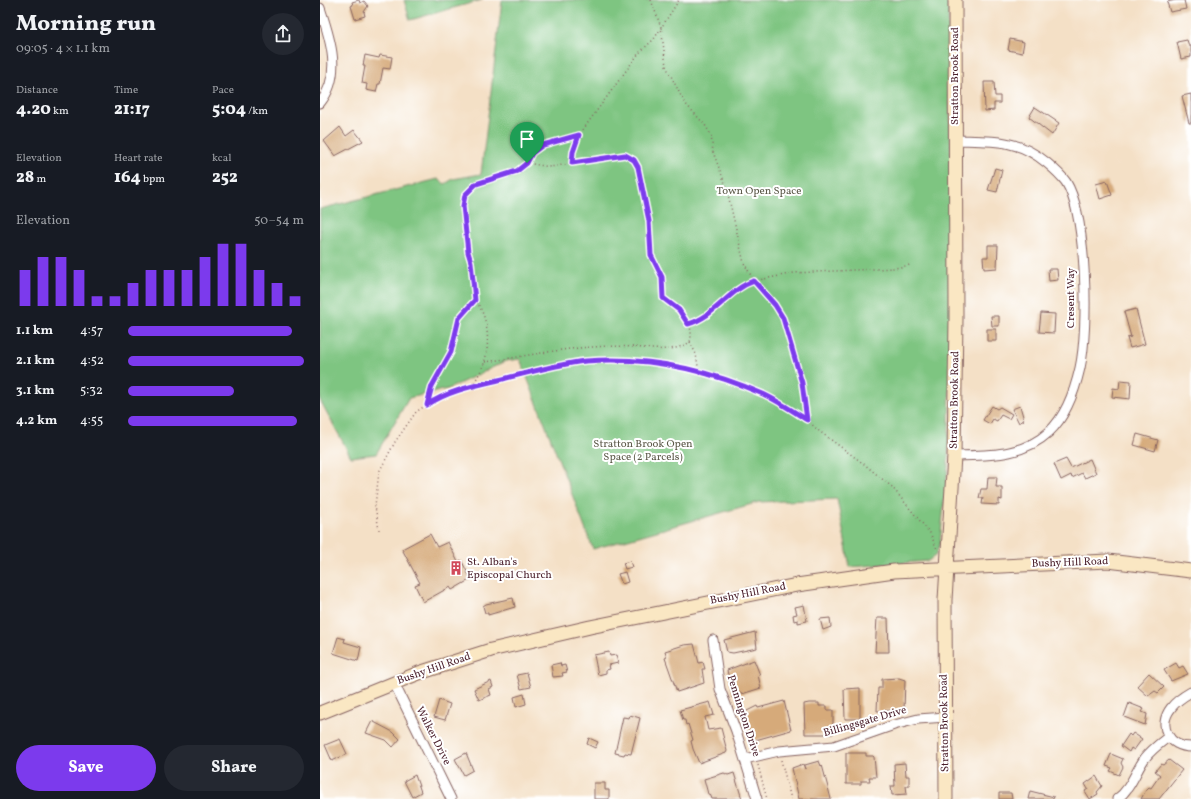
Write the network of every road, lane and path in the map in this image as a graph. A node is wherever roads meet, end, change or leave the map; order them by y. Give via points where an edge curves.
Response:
1 (651, 0) edge
2 (679, 0) edge
3 (955, 0) edge
4 (320, 8) edge
5 (661, 27) junction
6 (320, 103) edge
7 (579, 135) junction
8 (955, 140) junction
9 (527, 163) junction
10 (572, 163) junction
11 (910, 265) dead end
12 (754, 281) junction
13 (475, 300) junction
14 (688, 324) junction
15 (690, 342) junction
16 (485, 362) junction
17 (699, 373) junction
18 (473, 386) junction
19 (427, 405) junction
20 (807, 420) junction
21 (954, 456) junction
22 (379, 530) dead end
23 (947, 568) junction
24 (1191, 571) edge
25 (713, 640) dead end
26 (394, 683) junction
27 (1191, 692) edge
28 (728, 693) dead end
29 (320, 713) edge
30 (891, 716) dead end
31 (946, 717) junction
32 (740, 720) dead end
33 (866, 726) dead end
34 (1168, 737) junction
35 (1191, 747) edge
36 (779, 751) junction
37 (756, 756) junction
38 (745, 759) junction
39 (450, 799) edge
40 (757, 799) edge
41 (767, 799) edge
42 (791, 799) edge
43 (946, 799) edge
44 (1117, 799) edge

1 - 5 path
2 - 5 path
3 - 8 main road, Stratton Brook Road
4 - 6 street via 333,56 331,83
5 - 7 path
5 - 12 path via 666,66 684,102 705,124 711,135 713,152 726,186 740,252
7 - 9 path via 543,145 532,153
7 - 10 path
8 - 21 main road, Stratton Brook Road
8 - 21 street, Cresent Way via 1002,141 1017,144 1053,167 1066,182 1076,207 1081,231 1085,302 1081,366 1066,409 1057,423 1032,444 1021,449 992,455
9 - 10 path via 550,167
9 - 13 path via 517,171 476,184 465,195 463,206
10 - 14 path via 625,155 634,160 638,167 649,221 651,255 662,277 663,298 679,310
11 - 12 path via 794,273
12 - 14 path via 744,284 700,320
12 - 20 path via 783,318 802,383
13 - 16 path via 483,310 487,329
13 - 19 path via 459,318 451,352 432,386
14 - 15 path via 692,337
15 - 16 path via 671,350 592,346
15 - 17 path via 696,354
16 - 18 path
17 - 18 path via 663,363 586,361
17 - 20 path via 734,382 764,395
18 - 19 path
19 - 22 path via 416,412 407,424 379,472 375,506
20 - 23 path via 892,488 930,533
21 - 23 main road, Stratton Brook Road
23 - 24 main road, Bushy Hill Road via 1108,561
23 - 26 main road, Bushy Hill Road via 894,571 751,593 492,650
23 - 31 main road, Stratton Brook Road via 944,630
25 - 38 street, Pennington Drive via 720,689
26 - 29 main road, Bushy Hill Road
26 - 39 street, Walker Drive
27 - 34 street via 1168,713 1165,730
28 - 32 path via 736,701 741,715
30 - 33 path
31 - 36 street, Billingsgate Drive via 894,725 834,746
31 - 43 main road, Stratton Brook Road
34 - 35 street via 1175,744
34 - 44 street via 1144,759 1127,789
36 - 37 street, Billingsgate Drive
36 - 42 path
37 - 38 street, Billingsgate Drive
37 - 41 path
38 - 40 street, Pennington Drive

